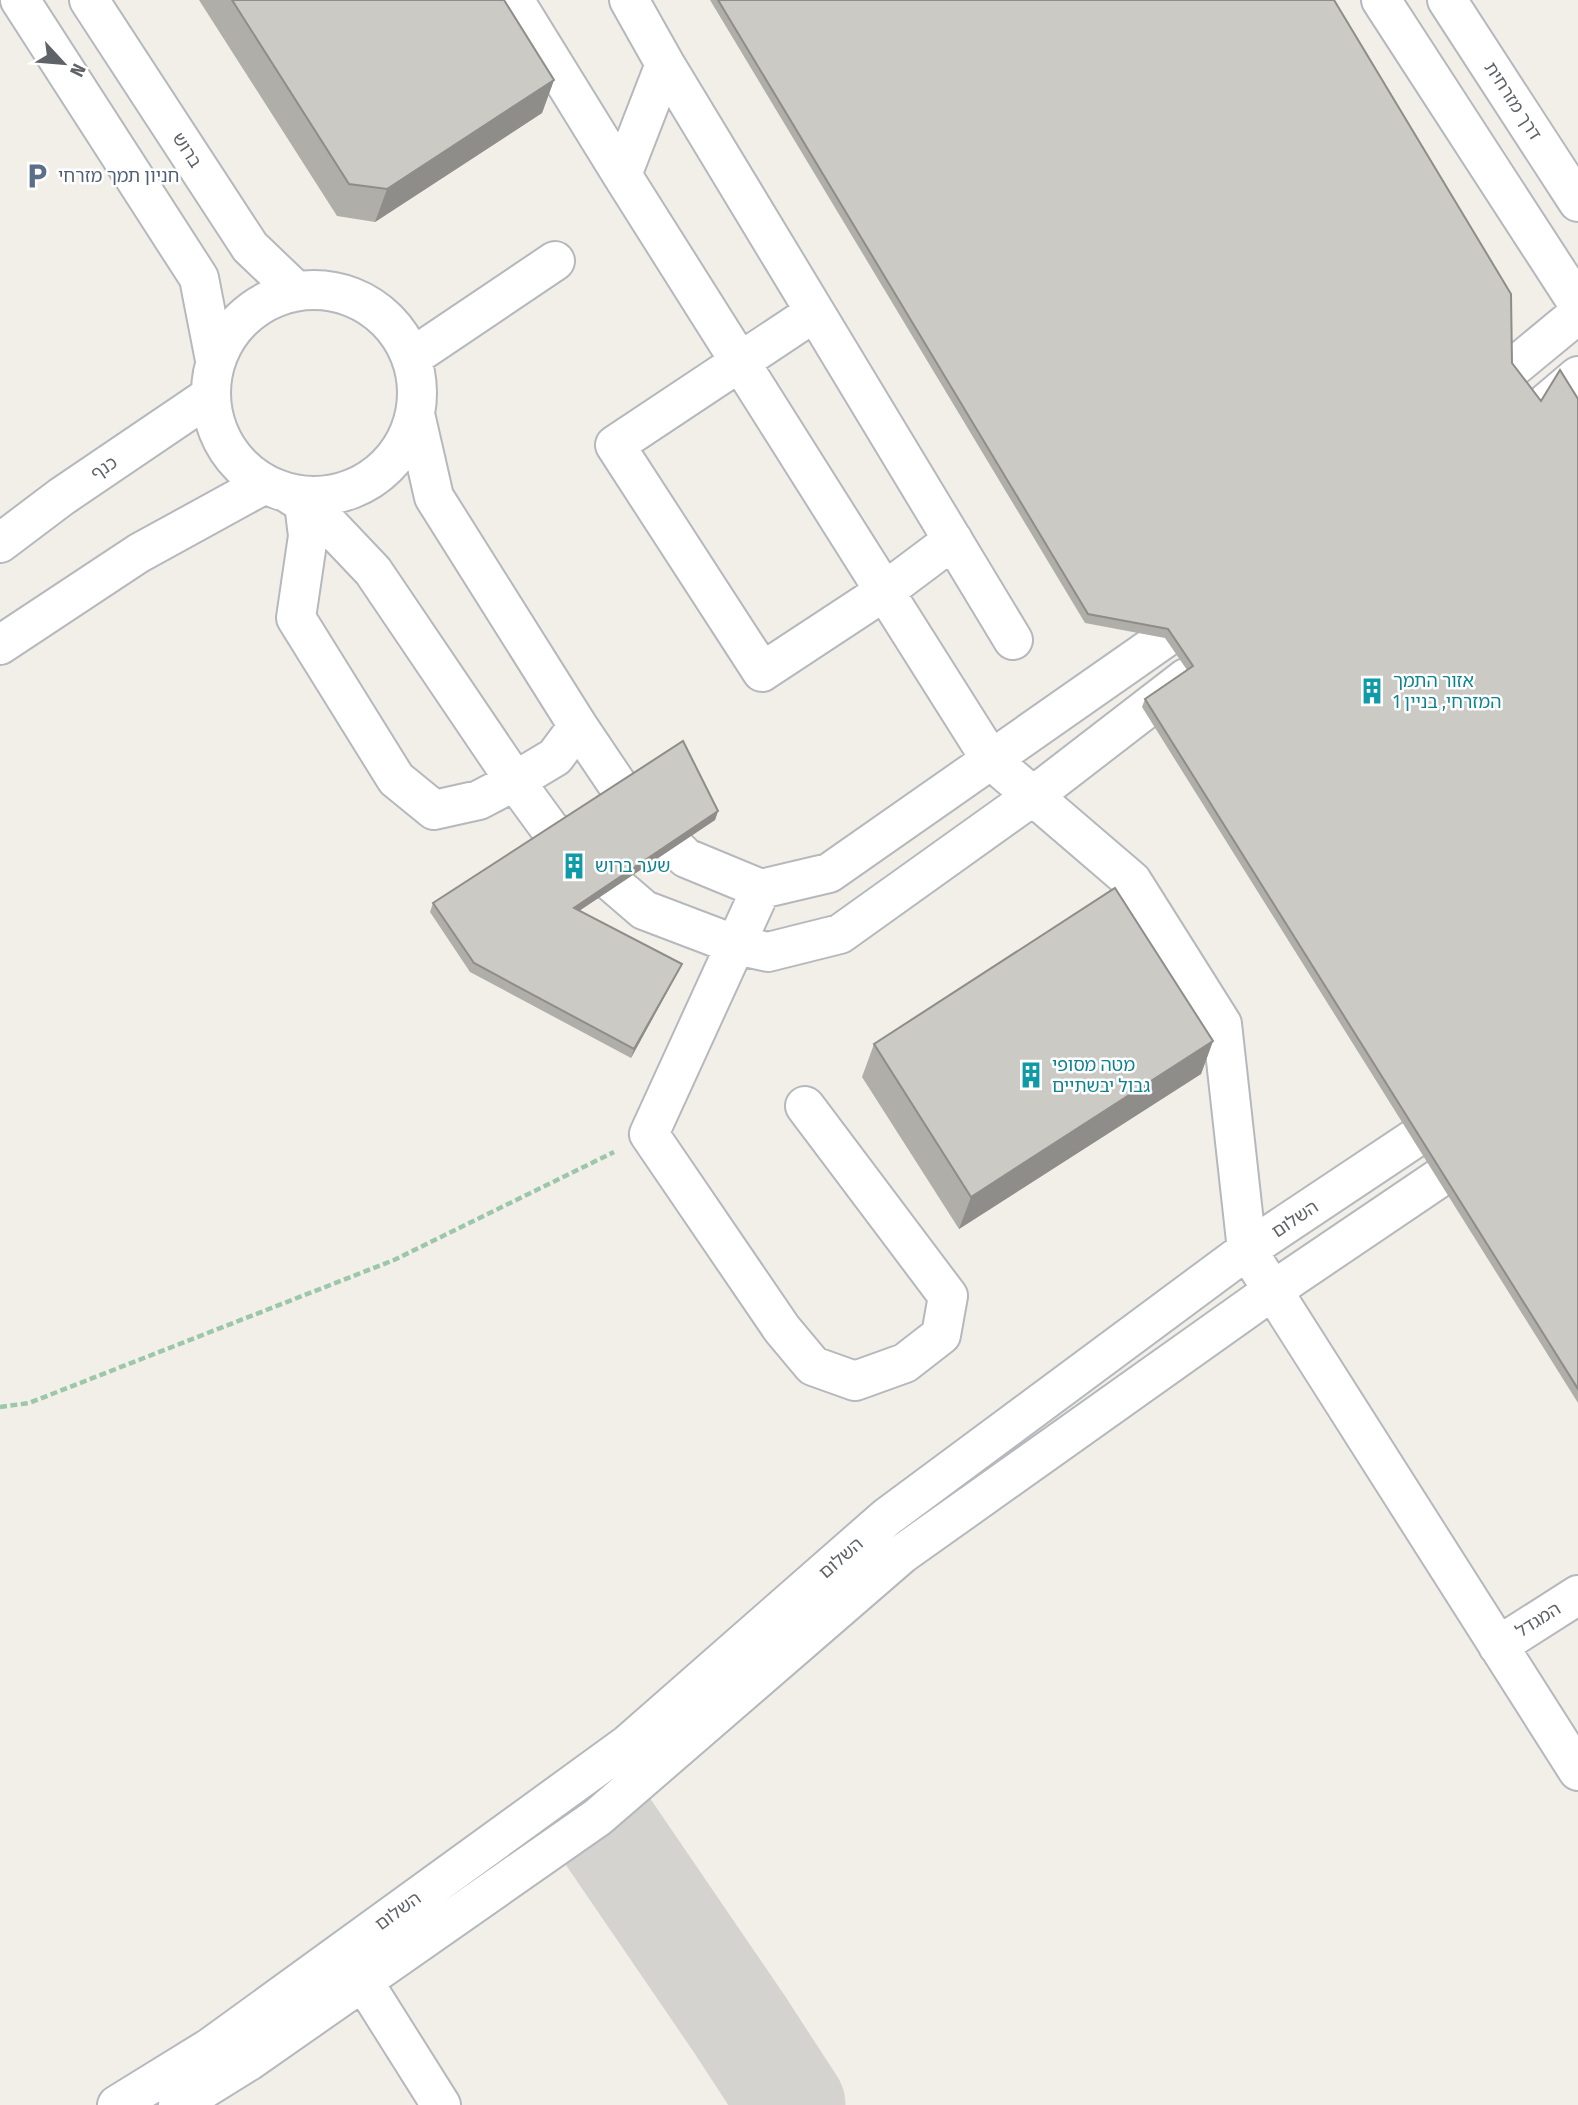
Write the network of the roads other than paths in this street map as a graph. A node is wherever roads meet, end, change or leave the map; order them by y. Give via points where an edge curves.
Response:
1 (20, 0) edge
2 (89, 0) edge
3 (514, 0) edge
4 (629, 0) edge
5 (1381, 0) edge
6 (1447, 0) edge
7 (664, 64) junction
8 (622, 175) junction
9 (1578, 202) edge
10 (555, 261) dead end
11 (296, 291) junction
12 (1578, 304) edge
13 (815, 312) junction
14 (1578, 314) edge
15 (411, 358) junction
16 (740, 363) junction
17 (1509, 371) edge
18 (1578, 376) edge
19 (213, 378) junction
20 (1538, 410) edge
21 (415, 414) junction
22 (285, 494) junction
23 (953, 541) junction
24 (0, 543) edge
25 (885, 592) junction
26 (1165, 638) edge
27 (1013, 640) dead end
28 (0, 645) edge
29 (1190, 674) edge
30 (578, 726) junction
31 (991, 760) junction
32 (515, 781) junction
33 (1033, 796) junction
34 (761, 890) junction
35 (736, 945) junction
36 (1487, 1090) edge
37 (805, 1106) dead end
38 (1510, 1130) edge
39 (1247, 1250) junction
40 (1272, 1291) junction
41 (1578, 1595) edge
42 (1498, 1646) junction
43 (1578, 1771) edge
44 (353, 1966) junction
45 (117, 2105) edge
46 (178, 2105) edge
47 (441, 2105) edge

1 - 19 street via 199,278
2 - 11 street, ברוש via 250,247
3 - 8 street
4 - 7 street
5 - 12 street
6 - 9 street, דרך מזרחית
7 - 8 street
7 - 13 street
8 - 16 street
10 - 15 street
11 - 15 street via 326,290 355,298 379,312 398,333
11 - 19 street via 246,314 228,335
13 - 16 street
13 - 23 street
14 - 17 street
15 - 21 street via 417,386
16 - 25 street
16 - 25 street via 615,445 762,672
18 - 20 street
19 - 22 street via 217,431 236,462
19 - 24 street, כנף
21 - 22 street via 406,441 390,464 368,481 344,493 316,497
21 - 30 street via 433,497
22 - 28 street via 139,553
22 - 32 street via 316,511 373,571
22 - 32 street via 308,536 296,618 396,779 434,810 479,800
23 - 25 street
23 - 27 street
25 - 31 street
26 - 31 street
29 - 33 street
30 - 32 street via 555,757
30 - 34 street via 627,799 685,858
31 - 33 street
31 - 34 street via 829,873
32 - 35 street via 550,829 644,910
33 - 35 street via 840,934 768,952
33 - 39 street via 1132,881 1222,1024
34 - 35 street
35 - 37 street via 649,1135 782,1329 813,1366 855,1381 905,1363 941,1335 948,1296
36 - 39 street, השלום
38 - 40 street
39 - 40 street
39 - 44 street, השלום via 887,1517 627,1745
40 - 42 street
40 - 44 street via 902,1554 598,1817
41 - 42 street, המגדל
42 - 43 street
44 - 45 street, השלום
44 - 46 street via 249,2061
44 - 47 street

